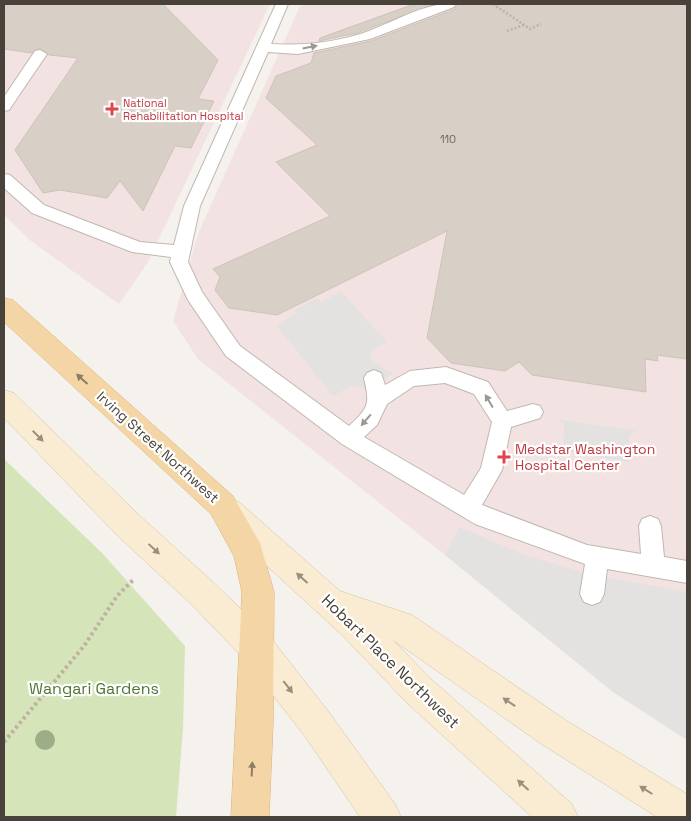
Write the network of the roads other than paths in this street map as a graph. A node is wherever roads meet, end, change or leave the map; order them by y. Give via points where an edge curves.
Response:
1 (282, 4) edge
2 (449, 4) edge
3 (262, 47) junction
4 (40, 54) dead end
5 (4, 107) edge
6 (4, 179) edge
7 (181, 252) junction
8 (4, 307) edge
9 (374, 378) dead end
10 (379, 399) junction
11 (4, 401) edge
12 (533, 412) dead end
13 (502, 421) junction
14 (349, 438) junction
15 (222, 505) junction
16 (468, 508) junction
17 (650, 526) dead end
18 (597, 556) junction
19 (654, 566) junction
20 (687, 572) edge
21 (592, 594) dead end
22 (330, 603) junction
23 (258, 649) junction
24 (687, 815) edge
25 (250, 817) edge
26 (382, 817) edge
27 (559, 817) edge

1 - 3 lane
3 -> 2 lane via 298,50 370,35
3 - 7 lane via 192,206
4 - 5 lane
6 - 7 lane via 38,209 138,248
7 - 14 lane via 179,262 194,295 233,351
15 -> 8 main road, Irving Street Northwest
9 - 10 lane
13 -> 10 lane via 481,388 446,375 410,378
10 -> 14 lane via 370,419
11 -> 23 main road
12 - 13 lane
13 - 16 lane via 491,470
14 - 16 lane
22 -> 15 main road, Hobart Place Northwest
15 - 23 main road, Irving Street Northwest via 242,537 254,571 258,600
16 - 18 lane via 483,517
17 - 19 lane
18 - 19 lane
18 - 21 lane
19 - 20 lane
24 -> 22 main road via 555,733 400,626
27 -> 22 main road, Hobart Place Northwest via 419,691
25 -> 23 main road, Irving Street Northwest
23 -> 26 main road

